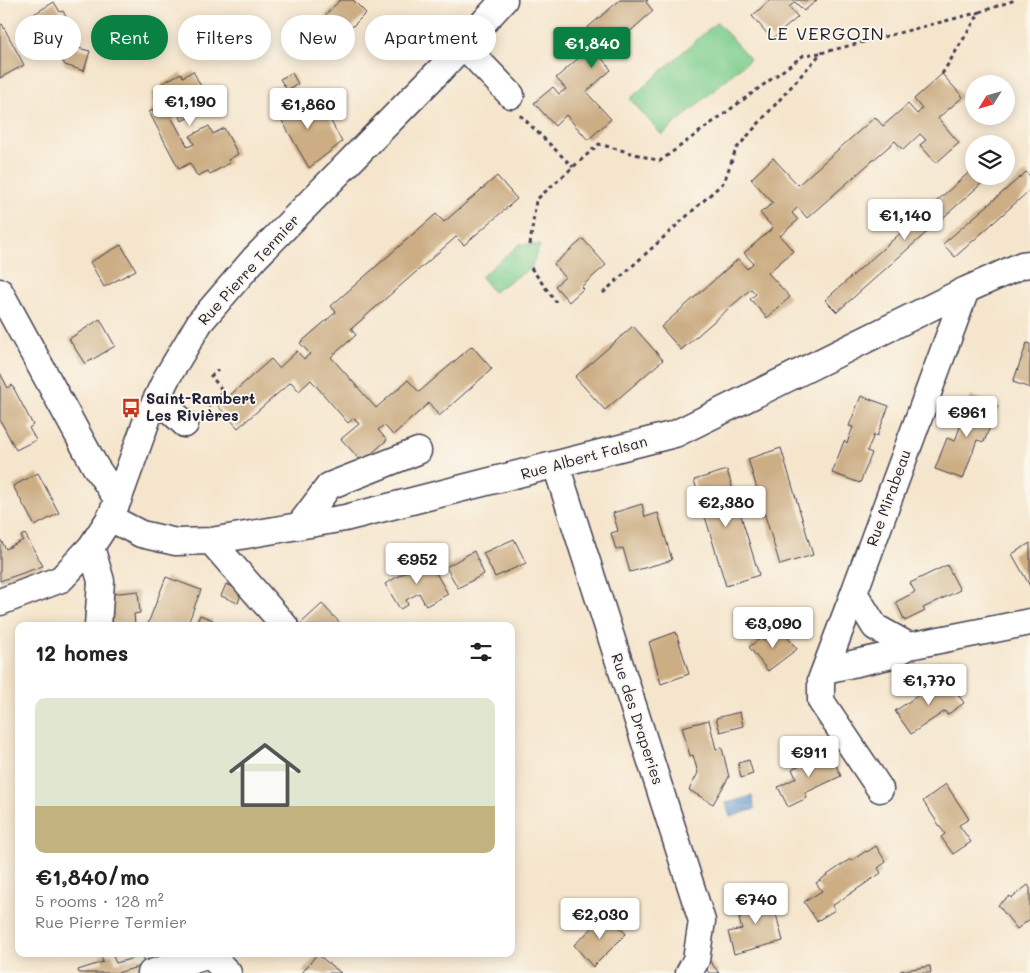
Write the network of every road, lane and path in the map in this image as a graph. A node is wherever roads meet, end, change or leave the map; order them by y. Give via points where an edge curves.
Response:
1 (504, 0) edge
2 (1015, 0) edge
3 (980, 12) junction
4 (490, 15) edge
5 (821, 53) junction
6 (448, 60) edge
7 (476, 60) edge
8 (942, 74) dead end
9 (510, 99) joint
10 (574, 167) junction
11 (530, 245) dead end
12 (1030, 264) edge
13 (531, 268) dead end
14 (966, 290) junction
15 (0, 292) edge
16 (603, 293) dead end
17 (556, 302) dead end
18 (218, 370) dead end
19 (157, 398) junction
20 (208, 406) dead end
21 (185, 424) dead end
22 (418, 451) dead end
23 (556, 465) junction
24 (114, 509) junction
25 (299, 526) junction
26 (211, 541) junction
27 (92, 547) junction
28 (854, 593) junction
29 (0, 602) edge
30 (98, 622) edge
31 (282, 622) edge
32 (1030, 622) edge
33 (909, 646) junction
34 (825, 670) junction
35 (880, 789) dead end
36 (216, 961) edge
37 (151, 973) edge
38 (689, 973) edge

1 - 4 street, Rue Pierre Termier
2 - 3 path
3 - 5 path
3 - 8 path
5 - 10 path via 804,55 660,161 599,144
5 - 16 path via 736,149 724,182
6 - 19 street, Rue Pierre Termier via 255,258 200,322
7 - 9 street
9 - 10 path
10 - 11 path via 536,200
12 - 14 street, Rue Albert Falsan
13 - 17 path
14 - 23 street, Rue Albert Falsan via 675,434
14 - 28 street, Rue Mirabeau
15 - 24 street via 95,466
18 - 20 path via 211,376 223,390
19 - 21 street
19 - 24 street, Rue Pierre Termier
22 - 25 street via 329,486
23 - 25 street, Rue Albert Falsan via 345,518
23 - 38 street, Rue des Draperies via 702,921 696,960
24 - 26 street, Rue Albert Falsan via 141,534 176,542
24 - 27 street, Rue Pierre Termier
25 - 26 street, Rue Albert Falsan
26 - 31 street
27 - 29 street, Rue Pierre Termier via 61,579
27 - 30 street via 101,581
28 - 33 street via 875,627
28 - 34 street, Rue Mirabeau
32 - 33 street
33 - 34 street via 892,655
34 - 35 street, Rue Mirabeau via 821,701
36 - 37 street

